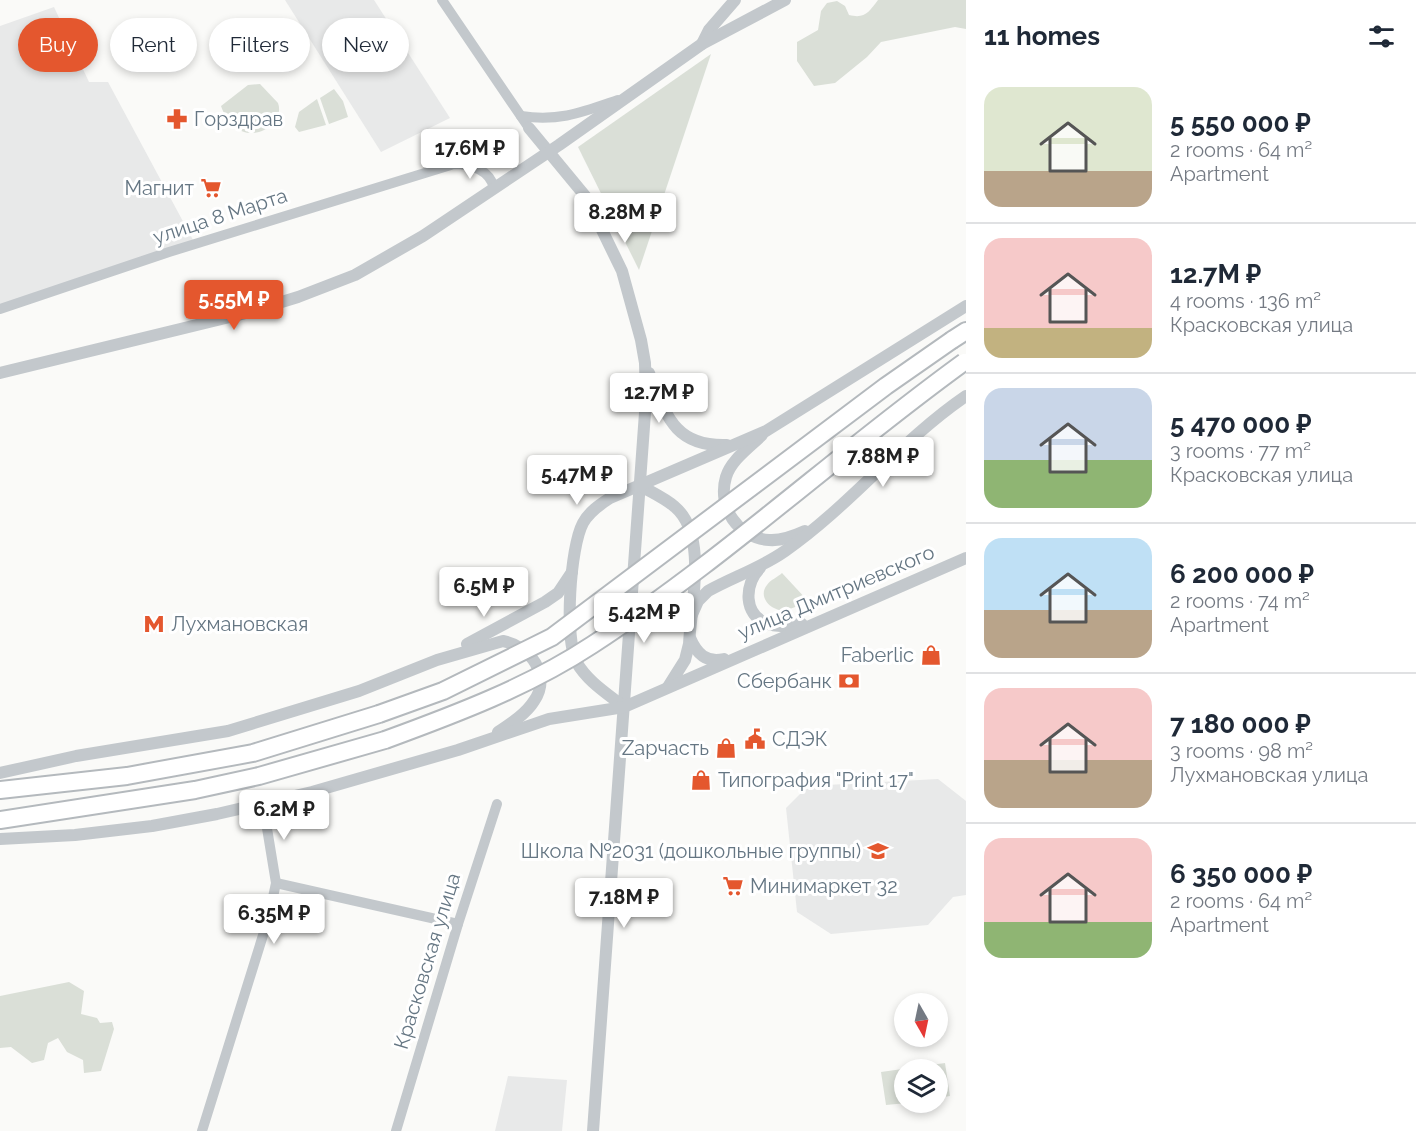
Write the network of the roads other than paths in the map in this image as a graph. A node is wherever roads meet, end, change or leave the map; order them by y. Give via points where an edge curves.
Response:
1 (442, 0) edge
2 (735, 0) edge
3 (761, 0) edge
4 (783, 1) edge
5 (702, 44) junction
6 (627, 97) junction
7 (522, 117) junction
8 (529, 128) joint
9 (548, 152) junction
10 (494, 188) junction
11 (966, 306) edge
12 (0, 309) edge
13 (959, 336) edge
14 (965, 362) edge
15 (645, 363) junction
16 (0, 373) edge
17 (966, 396) edge
18 (766, 431) junction
19 (734, 445) junction
20 (639, 485) junction
21 (820, 525) junction
22 (966, 558) edge
23 (764, 564) junction
24 (573, 571) junction
25 (690, 619) junction
26 (812, 623) junction
27 (689, 636) junction
28 (740, 654) junction
29 (436, 660) junction
30 (668, 687) junction
31 (624, 707) junction
32 (481, 742) junction
33 (0, 772) edge
34 (0, 790) edge
35 (263, 804) junction
36 (497, 804) dead end
37 (0, 820) edge
38 (0, 839) edge
39 (276, 883) junction
40 (458, 924) junction
41 (202, 1131) edge
42 (396, 1131) edge
43 (593, 1131) edge

1 - 7 street
2 - 5 street
3 - 4 street via 769,4
4 - 5 street
5 - 6 street
6 - 7 street via 569,117
6 - 9 street
7 - 8 street
8 - 9 street
9 - 10 street
9 - 15 street via 586,197 622,271
10 - 12 street, улица 8 Марта via 492,179 476,167 454,164
10 - 16 street via 423,236 355,275 298,297
11 - 18 street
13 - 34 highway, bridge via 886,386 552,637 443,691 232,757 127,776
14 - 37 highway, bridge via 904,405 713,558 590,646 524,683 386,740 259,776 195,790
15 - 19 street via 677,430 703,445
15 - 20 street
17 - 21 street via 924,427
18 - 19 street
18 - 21 street via 736,460 726,476 725,502 732,518 743,531 768,540
19 - 20 street
20 - 24 street via 610,498 588,516 579,533
20 - 25 street via 676,508 690,527 695,549
20 - 31 street
21 - 23 street
22 - 26 street, улица Дмитриевского
23 - 25 street via 708,591 698,601
23 - 26 street via 749,584 749,605 755,615 776,626
24 - 29 street via 558,593
24 - 31 street via 571,649 585,674
25 - 27 street
26 - 28 street, улица Дмитриевского
27 - 28 street via 704,658 720,660
27 - 30 street via 685,660
28 - 30 street, улица Дмитриевского
29 - 32 street via 503,641 522,648 535,661 540,678 538,696 507,726
29 - 33 street via 359,691 228,731
30 - 31 street, улица Дмитриевского
31 - 32 street, улица Дмитриевского via 568,714
31 - 43 street
32 - 35 street
35 - 38 street via 152,826
35 - 39 street
36 - 40 street, Красковская улица
39 - 40 street
39 - 41 street
40 - 42 street, Красковская улица

